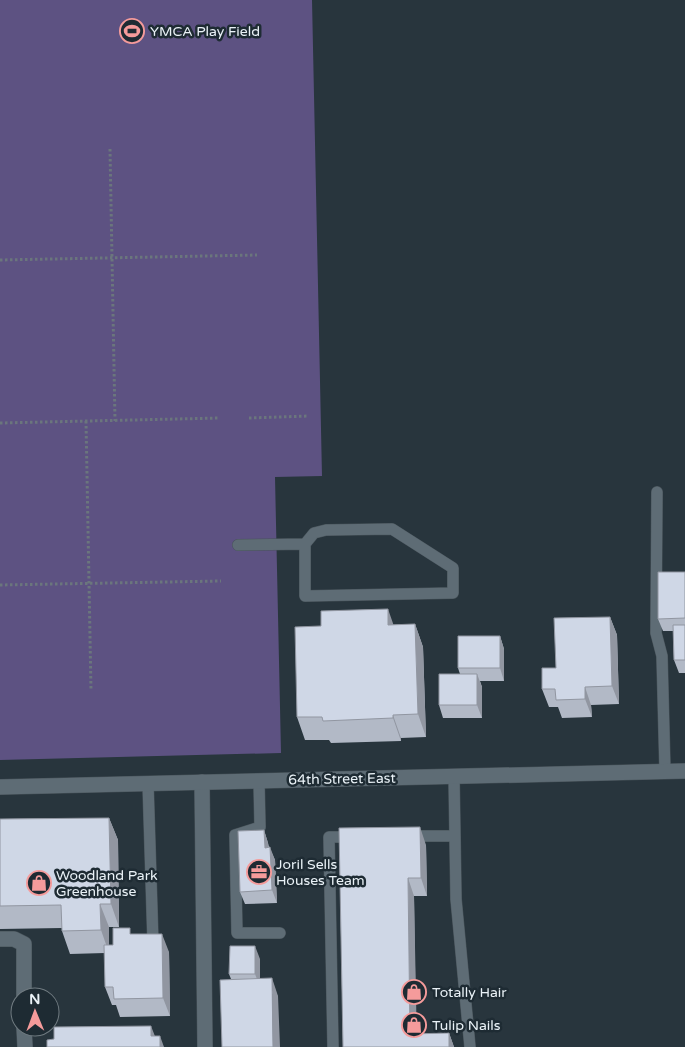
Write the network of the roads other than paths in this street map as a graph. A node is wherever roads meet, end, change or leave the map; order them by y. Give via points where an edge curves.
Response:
1 (657, 492) dead end
2 (304, 544) junction
3 (238, 545) dead end
4 (665, 771) junction
5 (685, 771) edge
6 (454, 776) junction
7 (259, 781) junction
8 (202, 782) junction
9 (148, 784) junction
10 (0, 787) edge
11 (397, 836) edge
12 (455, 836) junction
13 (368, 837) edge
14 (280, 933) dead end
15 (0, 939) edge
16 (153, 943) edge
17 (24, 987) edge
18 (205, 1047) edge
19 (333, 1047) edge
20 (470, 1047) edge

1 - 4 lane via 656,633 662,656
2 - 2 lane via 314,533 326,530 392,529 452,568 453,593 305,596
2 - 3 lane
4 - 5 street, 64th Street East
4 - 6 street, 64th Street East
6 - 7 street, 64th Street East
6 - 12 lane
7 - 8 street, 64th Street East
7 - 14 lane via 260,827 235,835 237,933
8 - 9 street, 64th Street East
8 - 18 street
9 - 10 street, 64th Street East
9 - 16 lane
11 - 12 lane
12 - 20 lane via 456,899
13 - 19 lane via 329,837
15 - 17 street via 14,939 24,944

